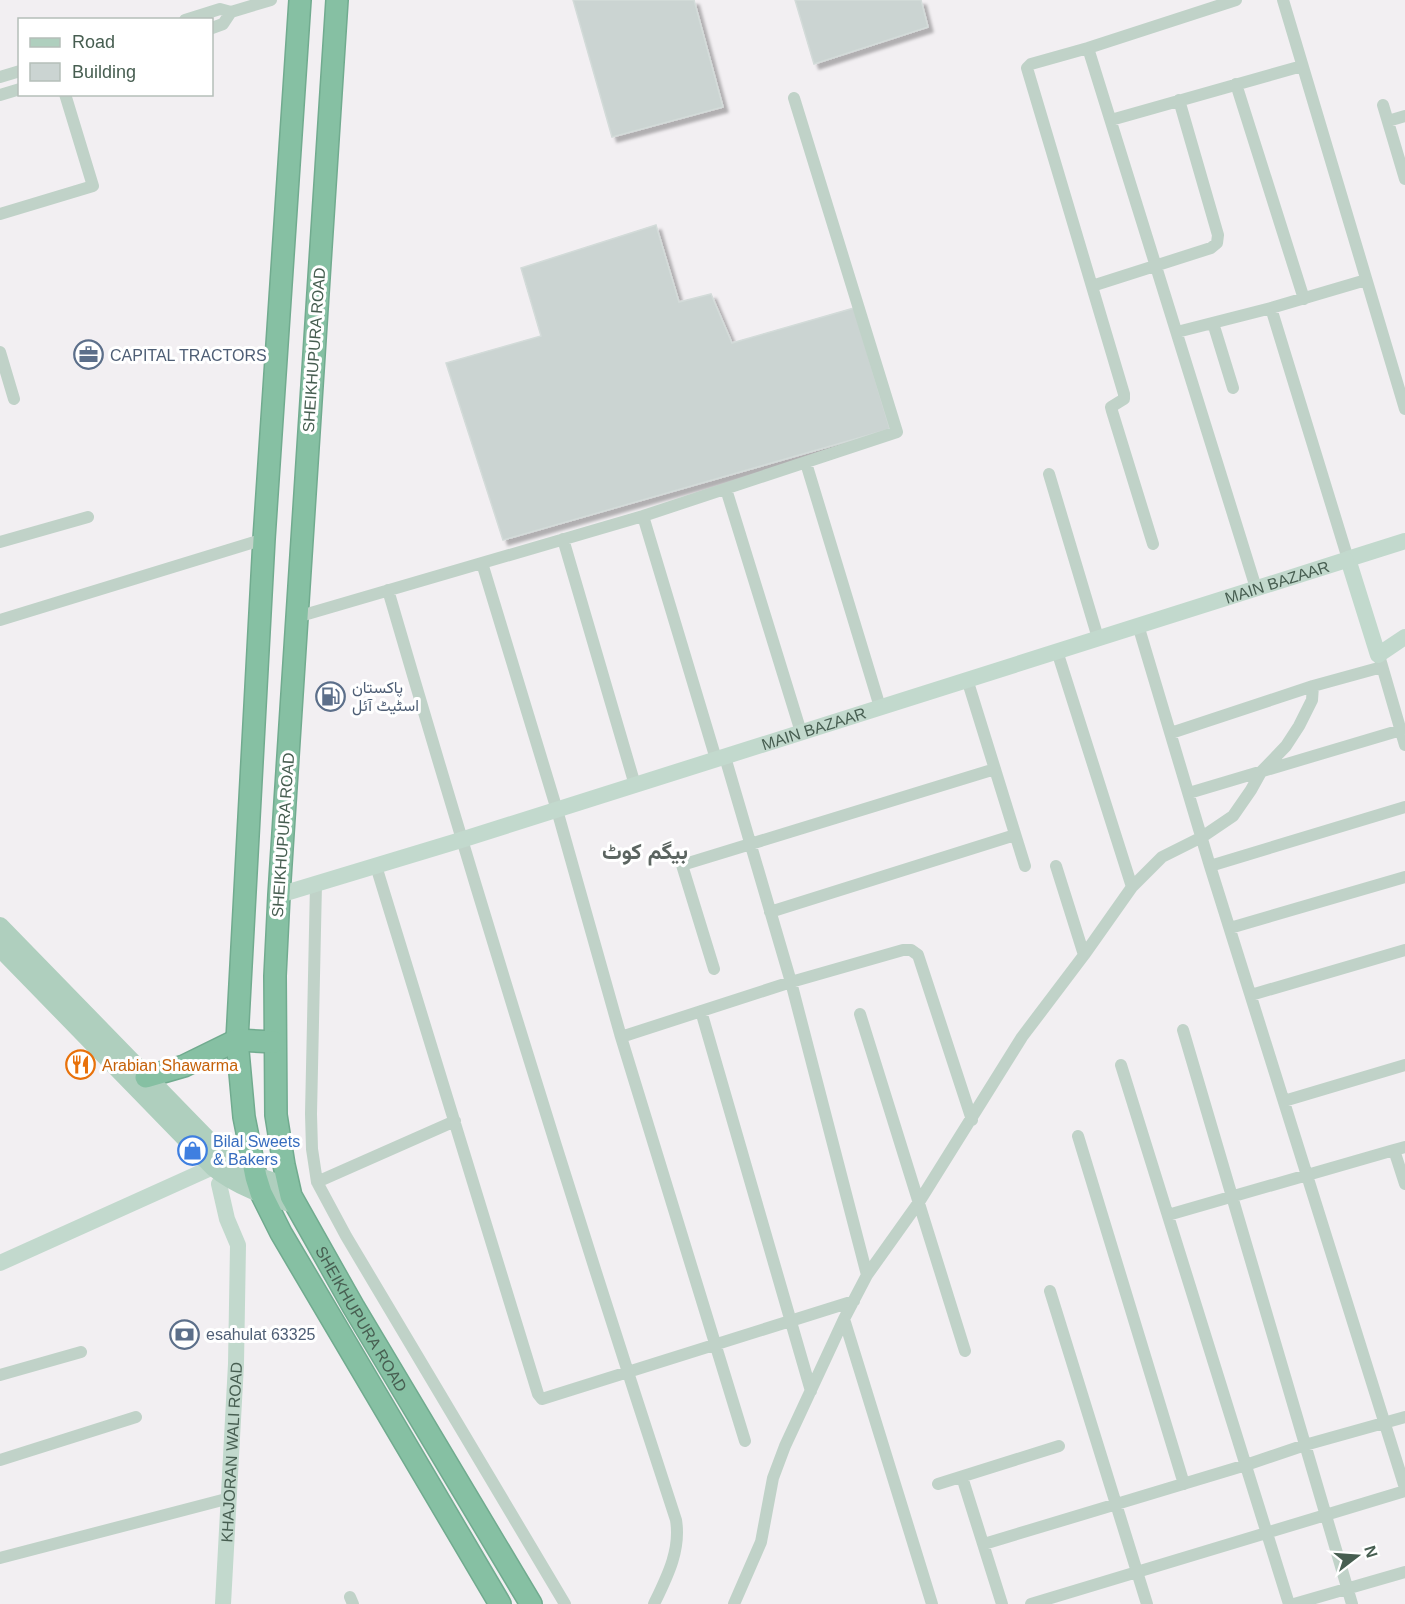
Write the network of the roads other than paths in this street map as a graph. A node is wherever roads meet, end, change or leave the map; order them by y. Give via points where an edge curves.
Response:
1 (271, 0) edge
2 (300, 0) edge
3 (337, 0) edge
4 (1236, 0) edge
5 (1282, 0) edge
6 (231, 12) junction
7 (191, 18) edge
8 (213, 28) edge
9 (1088, 48) junction
10 (1302, 66) junction
11 (18, 72) edge
12 (0, 77) edge
13 (1236, 84) junction
14 (18, 90) edge
15 (0, 95) edge
16 (66, 96) edge
17 (794, 98) dead end
18 (1179, 100) junction
19 (1383, 105) dead end
20 (1405, 116) edge
21 (1111, 120) junction
22 (1388, 121) junction
23 (1405, 179) edge
24 (0, 214) edge
25 (1156, 266) junction
26 (1366, 280) junction
27 (1092, 286) junction
28 (1304, 299) junction
29 (1270, 308) junction
30 (1214, 323) junction
31 (1177, 332) junction
32 (0, 352) edge
33 (1233, 388) dead end
34 (14, 399) dead end
35 (1405, 409) edge
36 (806, 463) junction
37 (1049, 474) dead end
38 (726, 489) junction
39 (643, 516) junction
40 (88, 517) dead end
41 (264, 539) junction
42 (563, 539) junction
43 (1405, 541) edge
44 (0, 542) edge
45 (1154, 544) dead end
46 (1347, 559) junction
47 (482, 563) junction
48 (1256, 588) junction
49 (388, 590) junction
50 (297, 617) junction
51 (0, 620) edge
52 (1138, 625) junction
53 (1098, 638) junction
54 (1405, 638) edge
55 (1057, 651) junction
56 (1380, 661) junction
57 (967, 680) junction
58 (1313, 686) junction
59 (880, 707) junction
60 (1401, 730) junction
61 (801, 732) junction
62 (1171, 733) junction
63 (1405, 745) edge
64 (720, 758) junction
65 (995, 770) junction
66 (1261, 772) junction
67 (635, 785) junction
68 (1189, 794) junction
69 (1405, 807) edge
70 (557, 810) junction
71 (1015, 835) junction
72 (1202, 837) junction
73 (461, 840) junction
74 (750, 844) junction
75 (376, 866) junction
76 (1025, 866) dead end
77 (1056, 866) dead end
78 (1210, 866) junction
79 (1405, 877) edge
80 (316, 884) junction
81 (1132, 887) junction
82 (279, 895) junction
83 (770, 912) junction
84 (0, 926) edge
85 (1230, 928) junction
86 (0, 948) edge
87 (1405, 950) edge
88 (1084, 955) junction
89 (714, 969) dead end
90 (791, 982) junction
91 (1251, 995) junction
92 (701, 1011) junction
93 (860, 1014) dead end
94 (1183, 1030) dead end
95 (621, 1037) junction
96 (237, 1040) junction
97 (274, 1042) junction
98 (1121, 1065) dead end
99 (1405, 1065) edge
100 (146, 1077) junction
101 (1284, 1101) junction
102 (972, 1120) junction
103 (455, 1122) junction
104 (1078, 1136) dead end
105 (1400, 1148) edge
106 (223, 1166) junction
107 (1307, 1175) junction
108 (317, 1182) junction
109 (1405, 1184) edge
110 (258, 1185) junction
111 (291, 1196) junction
112 (1232, 1196) junction
113 (919, 1202) junction
114 (1168, 1215) junction
115 (0, 1263) edge
116 (867, 1275) junction
117 (1050, 1291) dead end
118 (854, 1301) junction
119 (843, 1319) junction
120 (791, 1321) junction
121 (714, 1344) junction
122 (965, 1351) dead end
123 (81, 1352) dead end
124 (628, 1372) junction
125 (0, 1375) edge
126 (811, 1391) junction
127 (136, 1417) dead end
128 (1405, 1417) edge
129 (1385, 1423) junction
130 (745, 1441) dead end
131 (1305, 1445) junction
132 (1059, 1446) dead end
133 (0, 1460) edge
134 (1246, 1466) junction
135 (962, 1477) junction
136 (938, 1484) dead end
137 (1184, 1484) junction
138 (1405, 1490) edge
139 (230, 1498) junction
140 (1116, 1504) junction
141 (1326, 1515) junction
142 (1267, 1533) junction
143 (984, 1544) junction
144 (0, 1558) edge
145 (1405, 1572) edge
146 (1138, 1573) junction
147 (1348, 1588) junction
148 (223, 1604) edge
149 (500, 1604) edge
150 (531, 1604) edge
151 (565, 1604) edge
152 (654, 1604) edge
153 (734, 1604) edge
154 (932, 1604) edge
155 (1002, 1604) edge
156 (1030, 1604) edge
157 (1147, 1604) edge
158 (1289, 1604) edge
159 (1294, 1604) edge
160 (1353, 1604) edge

1 - 6 street
2 - 41 highway, SHEIKHUPURA ROAD
3 - 50 highway, SHEIKHUPURA ROAD
4 - 9 street
5 - 10 street
6 - 7 street via 220,9
6 - 8 street via 223,24
9 - 21 street
9 - 27 street via 1027,68
10 - 13 street
10 - 26 street
11 - 12 street
13 - 18 street
13 - 28 street
14 - 15 street
16 - 24 street via 93,186
17 - 36 street via 897,432
18 - 21 street
18 - 25 street via 1218,235 1217,243
19 - 22 street
20 - 22 street
21 - 25 street
22 - 23 street
25 - 27 street
25 - 31 street
26 - 28 street
26 - 35 street
27 - 45 street via 1124,394 1124,399 1111,407
28 - 29 street
29 - 30 street
29 - 46 street
30 - 31 street
30 - 33 street
31 - 48 street
32 - 34 street
36 - 38 street
36 - 59 street
37 - 53 street
38 - 39 street
38 - 61 street
39 - 42 street
39 - 64 street
40 - 44 street
41 - 51 street
41 - 96 highway, SHEIKHUPURA ROAD
42 - 47 street
42 - 67 street
43 - 46 street, MAIN BAZAAR
46 - 48 street, MAIN BAZAAR
46 - 56 street
47 - 49 street
47 - 70 street
48 - 52 street, MAIN BAZAAR
49 - 50 street
49 - 73 street
50 - 82 highway, SHEIKHUPURA ROAD
52 - 53 street, MAIN BAZAAR
52 - 62 street
53 - 55 street, MAIN BAZAAR
54 - 56 street
55 - 57 street, MAIN BAZAAR
55 - 81 street
56 - 58 street
56 - 60 street
57 - 59 street, MAIN BAZAAR
57 - 65 street
58 - 62 street
58 - 66 street via 1312,700 1299,726
59 - 61 street, MAIN BAZAAR
60 - 63 street
60 - 66 street
61 - 64 street, MAIN BAZAAR
62 - 68 street
64 - 67 street, MAIN BAZAAR
64 - 74 street
65 - 71 street
65 - 74 street
66 - 68 street
66 - 72 street via 1233,816
67 - 70 street, MAIN BAZAAR
68 - 72 street
69 - 78 street
70 - 73 street, MAIN BAZAAR
70 - 95 street
71 - 76 street
71 - 83 street
72 - 78 street
72 - 81 street via 1162,857
73 - 75 street, MAIN BAZAAR
73 - 124 street
74 - 83 street
74 - 89 street via 682,865
75 - 80 street, MAIN BAZAAR
75 - 103 street
77 - 88 street
78 - 85 street
79 - 85 street
80 - 82 street, MAIN BAZAAR
80 - 108 street via 311,1114
81 - 88 street
82 - 97 highway, SHEIKHUPURA ROAD
83 - 90 street
84 - 100 main road
85 - 91 street
86 - 106 main road
87 - 91 street
88 - 102 street via 1022,1037
90 - 92 street
90 - 102 street via 903,950 918,954
90 - 116 street
91 - 101 street
92 - 95 street
92 - 120 street
93 - 113 street
94 - 112 street
95 - 121 street
96 - 97 highway
96 - 100 highway via 184,1066
96 - 110 highway, SHEIKHUPURA ROAD via 244,1117
97 - 111 highway, SHEIKHUPURA ROAD via 276,1115
98 - 114 street
99 - 101 street
100 - 106 main road
101 - 107 street
102 - 113 street
103 - 108 street
103 - 124 street via 538,1394 542,1399 549,1398
104 - 137 street
105 - 107 street
105 - 109 street
106 - 110 main road
106 - 115 street
106 - 139 street, KHAJORAN WALI ROAD via 221,1195 238,1245
107 - 112 street
107 - 129 street
108 - 151 street
110 - 111 main road
110 - 149 highway, SHEIKHUPURA ROAD via 282,1233
111 - 150 highway, SHEIKHUPURA ROAD
112 - 114 street
112 - 131 street
113 - 116 street
113 - 122 street
114 - 134 street
116 - 118 street
117 - 140 street
118 - 119 street
118 - 120 street
119 - 126 street
119 - 154 street
120 - 121 street
120 - 126 street
121 - 124 street
121 - 130 street
123 - 125 street
124 - 152 street via 678,1532 676,1550
126 - 153 street via 773,1478 760,1542
127 - 133 street
128 - 129 street
129 - 131 street
129 - 138 street
131 - 134 street
131 - 141 street
132 - 135 street
134 - 137 street
134 - 142 street
135 - 136 street
135 - 143 street
137 - 140 street
138 - 141 street
139 - 144 street
139 - 148 street, KHAJORAN WALI ROAD
140 - 143 street
140 - 146 street
141 - 142 street
141 - 147 street
142 - 146 street
142 - 158 street
143 - 155 street
145 - 147 street
146 - 156 street
146 - 157 street
147 - 159 street
147 - 160 street

